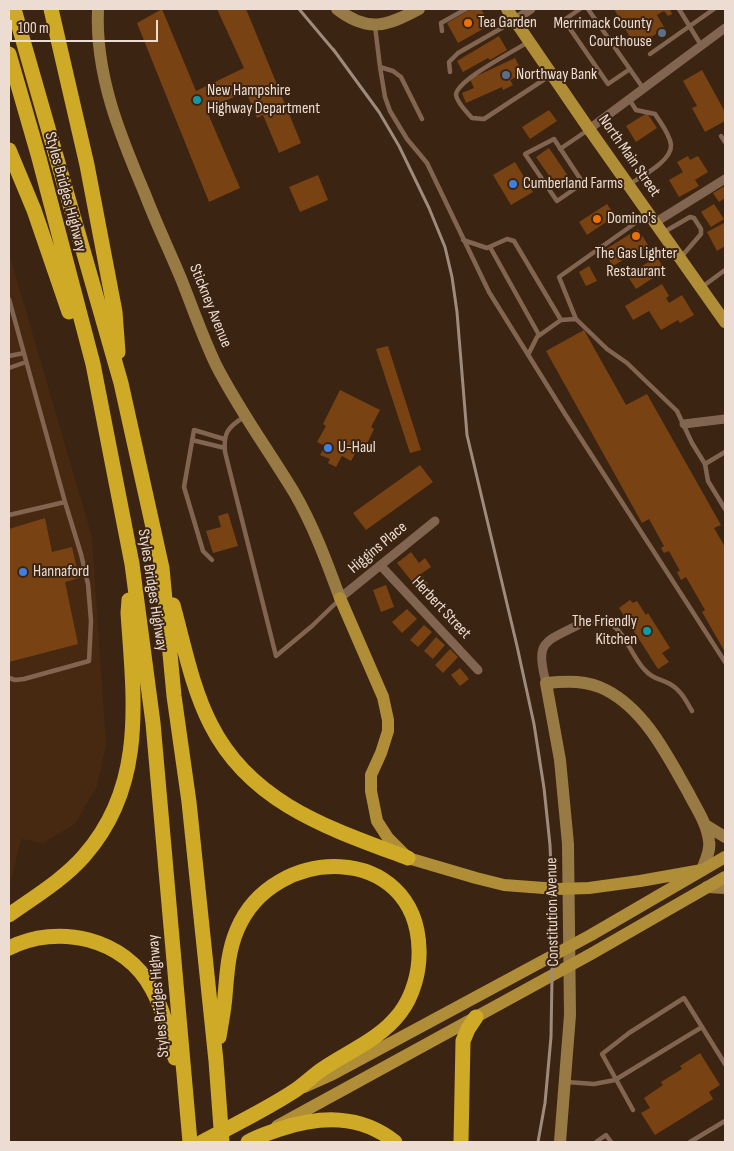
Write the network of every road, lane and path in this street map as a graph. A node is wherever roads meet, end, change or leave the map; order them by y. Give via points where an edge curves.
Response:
1 (14, 9) edge
2 (51, 9) edge
3 (98, 9) edge
4 (336, 9) edge
5 (419, 9) edge
6 (466, 9) edge
7 (507, 9) edge
8 (531, 9) edge
9 (580, 9) edge
10 (588, 9) edge
11 (679, 9) edge
12 (714, 9) edge
13 (515, 20) junction
14 (375, 25) junction
15 (689, 27) junction
16 (725, 28) edge
17 (442, 31) dead end
18 (530, 42) junction
19 (701, 45) junction
20 (9, 54) edge
21 (650, 54) dead end
22 (380, 67) junction
23 (630, 69) junction
24 (450, 72) dead end
25 (552, 74) junction
26 (643, 88) junction
27 (628, 99) junction
28 (422, 119) dead end
29 (589, 129) junction
30 (721, 136) dead end
31 (725, 142) edge
32 (560, 149) junction
33 (9, 150) edge
34 (725, 179) edge
35 (629, 184) junction
36 (656, 223) junction
37 (463, 240) junction
38 (490, 247) junction
39 (680, 258) junction
40 (724, 272) edge
41 (701, 288) junction
42 (9, 300) edge
43 (576, 319) junction
44 (561, 320) junction
45 (725, 322) edge
46 (539, 335) junction
47 (24, 353) junction
48 (528, 355) junction
49 (9, 356) edge
50 (26, 362) junction
51 (9, 368) edge
52 (121, 383) junction
53 (245, 416) junction
54 (104, 419) junction
55 (725, 419) edge
56 (684, 424) junction
57 (224, 439) junction
58 (192, 440) junction
59 (224, 448) junction
60 (725, 452) edge
61 (705, 464) junction
62 (65, 502) junction
63 (725, 509) edge
64 (9, 515) edge
65 (435, 521) dead end
66 (212, 560) dead end
67 (132, 564) junction
68 (381, 566) junction
69 (162, 568) junction
70 (340, 598) junction
71 (578, 625) joint
72 (725, 662) edge
73 (478, 670) dead end
74 (9, 678) edge
75 (546, 683) junction
76 (692, 711) dead end
77 (707, 826) junction
78 (725, 838) edge
79 (725, 857) edge
80 (408, 858) junction
81 (702, 870) junction
82 (725, 877) edge
83 (707, 887) junction
84 (725, 888) edge
85 (9, 915) edge
86 (9, 948) edge
87 (476, 1017) junction
88 (702, 1027) junction
89 (216, 1061) junction
90 (725, 1064) edge
91 (615, 1080) junction
92 (565, 1082) junction
93 (293, 1093) junction
94 (186, 1098) junction
95 (633, 1110) dead end
96 (220, 1120) junction
97 (725, 1121) edge
98 (252, 1140) edge
99 (190, 1142) edge
100 (202, 1142) edge
101 (222, 1142) edge
102 (228, 1142) edge
103 (395, 1142) edge
104 (461, 1142) edge
105 (560, 1142) edge
106 (596, 1142) edge
107 (611, 1142) edge
108 (690, 1142) edge

1 - 52 highway, Styles Bridges Highway
2 - 52 highway via 116,312
3 - 53 street, Stickney Avenue via 100,53 118,130 216,364
4 - 14 street via 354,20
5 - 14 street via 397,21
6 - 17 lane via 441,23
7 - 13 main road, North Main Street
8 - 13 street
9 - 23 lane via 564,20 608,84
10 - 23 lane
11 - 15 lane
12 - 15 lane
13 - 18 main road, North Main Street
13 - 24 lane via 458,53 449,62
14 - 22 lane
15 - 19 lane
15 - 21 lane
16 - 19 street
18 - 25 main road, North Main Street
18 - 25 lane via 473,75 459,88 456,98 472,118 484,119
19 - 26 street
20 - 54 highway, Styles Bridges Highway via 39,158
22 - 28 lane via 401,77
22 - 37 lane via 385,96 394,118 427,163
23 - 26 lane
25 - 29 main road, North Main Street
26 - 27 street
27 - 29 street
27 - 35 lane via 636,110 654,114 671,145 664,161
29 - 32 lane
29 - 35 main road, North Main Street
30 - 31 lane
32 - 32 lane via 554,139 525,154 557,201 583,183
33 - 54 highway via 34,210
34 - 36 street
35 - 36 main road, North Main Street
36 - 39 main road, North Main Street
36 - 39 lane via 690,217 701,228 701,234
36 - 43 lane via 578,264 559,278
37 - 38 lane
37 - 48 lane via 489,292
38 - 44 lane via 507,239 514,241
38 - 46 lane
39 - 41 main road, North Main Street
40 - 41 lane
41 - 45 main road, North Main Street
42 - 47 lane
43 - 44 lane
43 - 56 lane via 656,390 677,411
44 - 46 lane
46 - 48 lane
47 - 49 lane
47 - 50 lane
48 - 72 lane
50 - 51 lane
50 - 62 lane
52 - 69 highway, Styles Bridges Highway
53 - 57 lane via 231,426
53 - 70 street, Stickney Avenue via 296,496
54 - 67 highway, Styles Bridges Highway
55 - 56 street
56 - 61 lane
57 - 58 lane via 194,430
57 - 59 lane
58 - 59 lane
58 - 66 lane via 184,487 203,551
59 - 70 lane via 276,656
60 - 61 lane
61 - 63 lane via 708,480
62 - 64 lane
62 - 74 lane via 88,584 91,621 89,661 24,679
65 - 68 street, Higgins Place
67 - 85 highway via 128,613 132,743 119,797 102,831 83,857
67 - 94 highway, Styles Bridges Highway via 153,723
68 - 70 street, Higgins Place
68 - 73 street, Herbert Street
69 - 80 highway via 197,692 210,725 244,771 289,808
69 - 89 highway, Styles Bridges Highway
70 - 80 main road via 383,697 388,720 388,731 371,775 377,821
71 - 75 street via 558,635 543,648 540,654
71 - 76 lane via 597,622 613,625 645,671 672,685 683,695
75 - 77 street via 591,684 627,704 658,742
75 - 92 street, Constitution Avenue via 560,760 568,844 570,1015
77 - 78 street
77 - 81 street via 710,843
79 - 81 main road
80 - 81 main road via 476,878 530,888 589,888
81 - 93 main road via 591,935
82 - 83 main road
83 - 84 street
83 - 87 main road
86 - 94 highway via 44,936 78,936 100,943 138,969 161,1008
87 - 98 main road
87 - 104 highway via 463,1041
88 - 90 lane
88 - 91 lane
88 - 91 lane via 684,998 602,1054
89 - 93 highway via 229,952 237,929 252,904 283,879 313,868 346,866 378,876 396,890 413,917 420,952 414,986 400,1013 382,1032 324,1068
89 - 96 highway
91 - 92 lane via 594,1084
91 - 95 lane
92 - 105 street, Constitution Avenue
93 - 100 highway
94 - 99 highway, Styles Bridges Highway
96 - 101 highway
96 - 102 highway
97 - 108 lane
98 - 103 highway via 300,1123 331,1120 364,1125
106 - 107 lane via 606,1136

